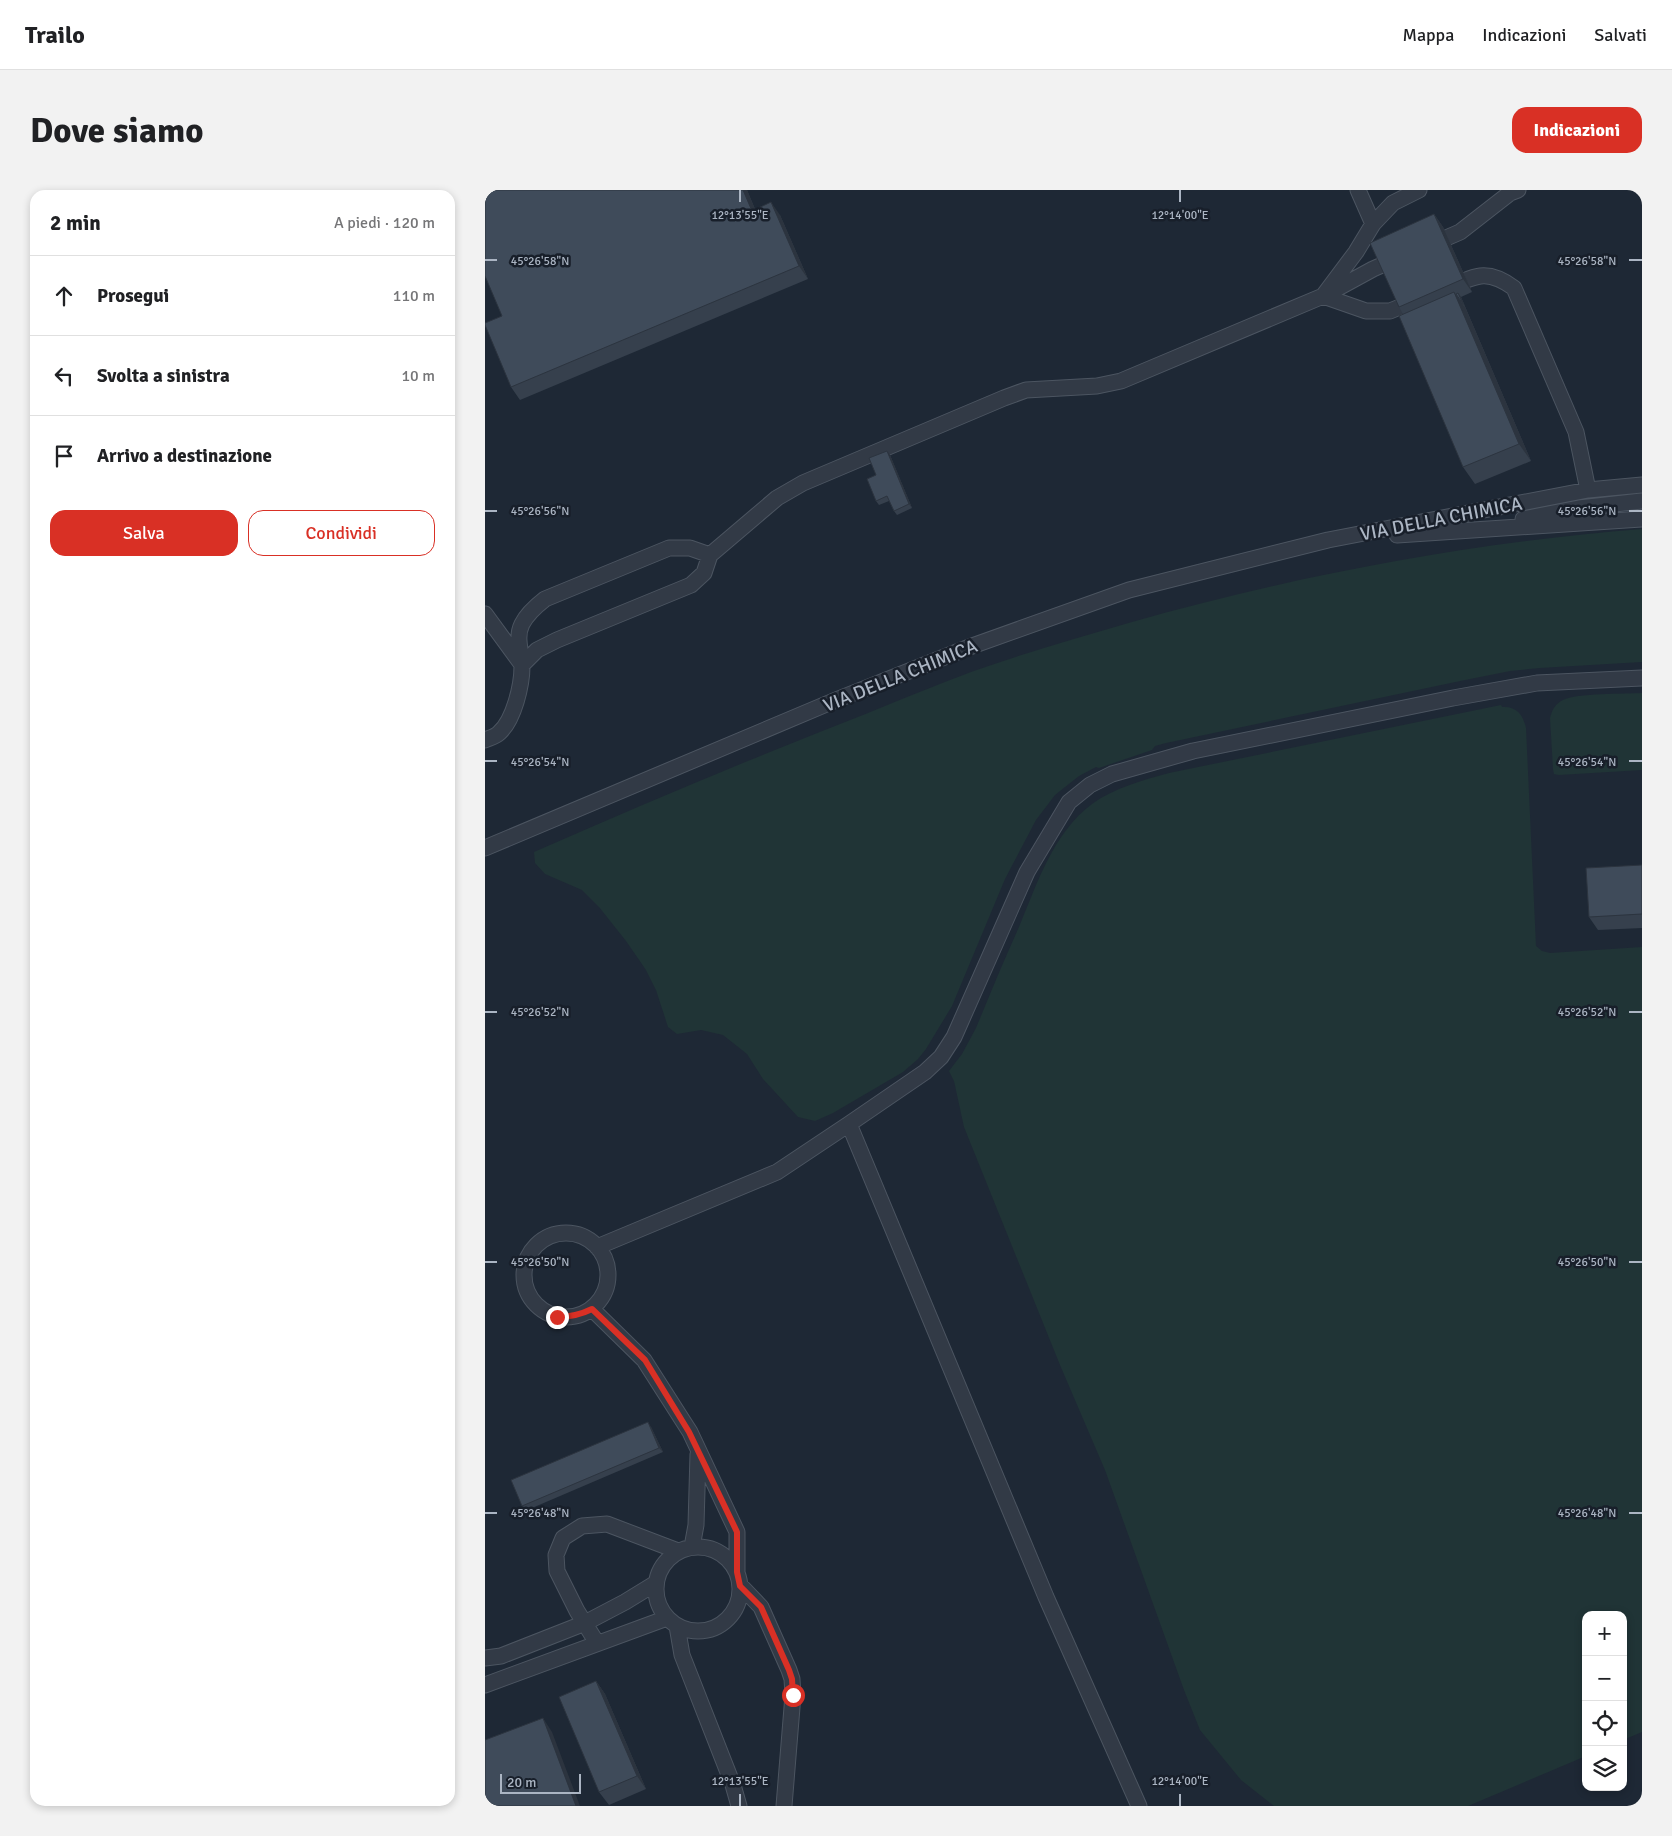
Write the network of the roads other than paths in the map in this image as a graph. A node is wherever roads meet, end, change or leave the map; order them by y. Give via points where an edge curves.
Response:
1 (1358, 190) edge
2 (1419, 190) edge
3 (1518, 190) edge
4 (1373, 224) junction
5 (1323, 296) junction
6 (1642, 485) edge
7 (1589, 490) junction
8 (1642, 501) edge
9 (1642, 519) edge
10 (1467, 530) junction
11 (1328, 540) junction
12 (710, 555) junction
13 (485, 614) edge
14 (522, 665) junction
15 (1642, 678) edge
16 (485, 740) edge
17 (485, 848) edge
18 (849, 1124) junction
19 (597, 1247) junction
20 (592, 1309) junction
21 (698, 1452) junction
22 (685, 1549) junction
23 (738, 1579) junction
24 (655, 1583) junction
25 (672, 1622) junction
26 (585, 1623) junction
27 (597, 1643) junction
28 (485, 1658) edge
29 (485, 1684) edge
30 (739, 1806) edge
31 (784, 1806) edge
32 (1139, 1806) edge

1 - 4 lane
2 - 4 lane via 1393,203
3 - 5 lane via 1460,232 1373,269
4 - 5 lane
5 - 7 lane via 1366,312 1377,312 1390,311 1477,275 1503,280 1514,288 1576,432
5 - 12 lane via 1121,381 1097,386 1027,390 829,472 777,498
6 - 7 lane, VIA DELLA CHIMICA
7 - 11 lane, VIA DELLA CHIMICA
8 - 10 lane via 1579,508
9 - 10 lane, VIA DELLA CHIMICA
10 - 11 lane, VIA DELLA CHIMICA
11 - 17 lane, VIA DELLA CHIMICA via 1129,590 972,646
12 - 14 lane via 704,572 691,585 557,640 537,650
12 - 14 lane via 691,548 669,548 545,599 531,610 521,626
13 - 14 lane
14 - 16 lane via 510,720 498,734
15 - 18 lane via 1537,683 1453,698 1193,751 1112,774 1090,785 1069,802 1027,872 954,1037 941,1057 925,1072
18 - 19 lane via 777,1172
18 - 32 lane via 1042,1588
19 - 20 lane via 605,1259 607,1286
19 - 20 lane via 574,1233 547,1237 527,1257 523,1270 528,1295 545,1312 569,1317
20 - 21 lane via 645,1360
21 - 22 lane via 695,1526
21 - 23 lane via 737,1532
22 - 23 lane via 705,1547 718,1552 729,1560
22 - 24 lane via 667,1559
22 - 26 lane via 607,1524 582,1526 563,1538 556,1555 557,1571
23 - 25 lane via 739,1599 724,1622 701,1631 689,1630
23 - 31 lane via 761,1607 792,1679
24 - 25 lane via 660,1608
24 - 26 lane
25 - 27 lane
25 - 30 lane
26 - 27 lane
26 - 28 lane via 501,1656
27 - 29 lane

